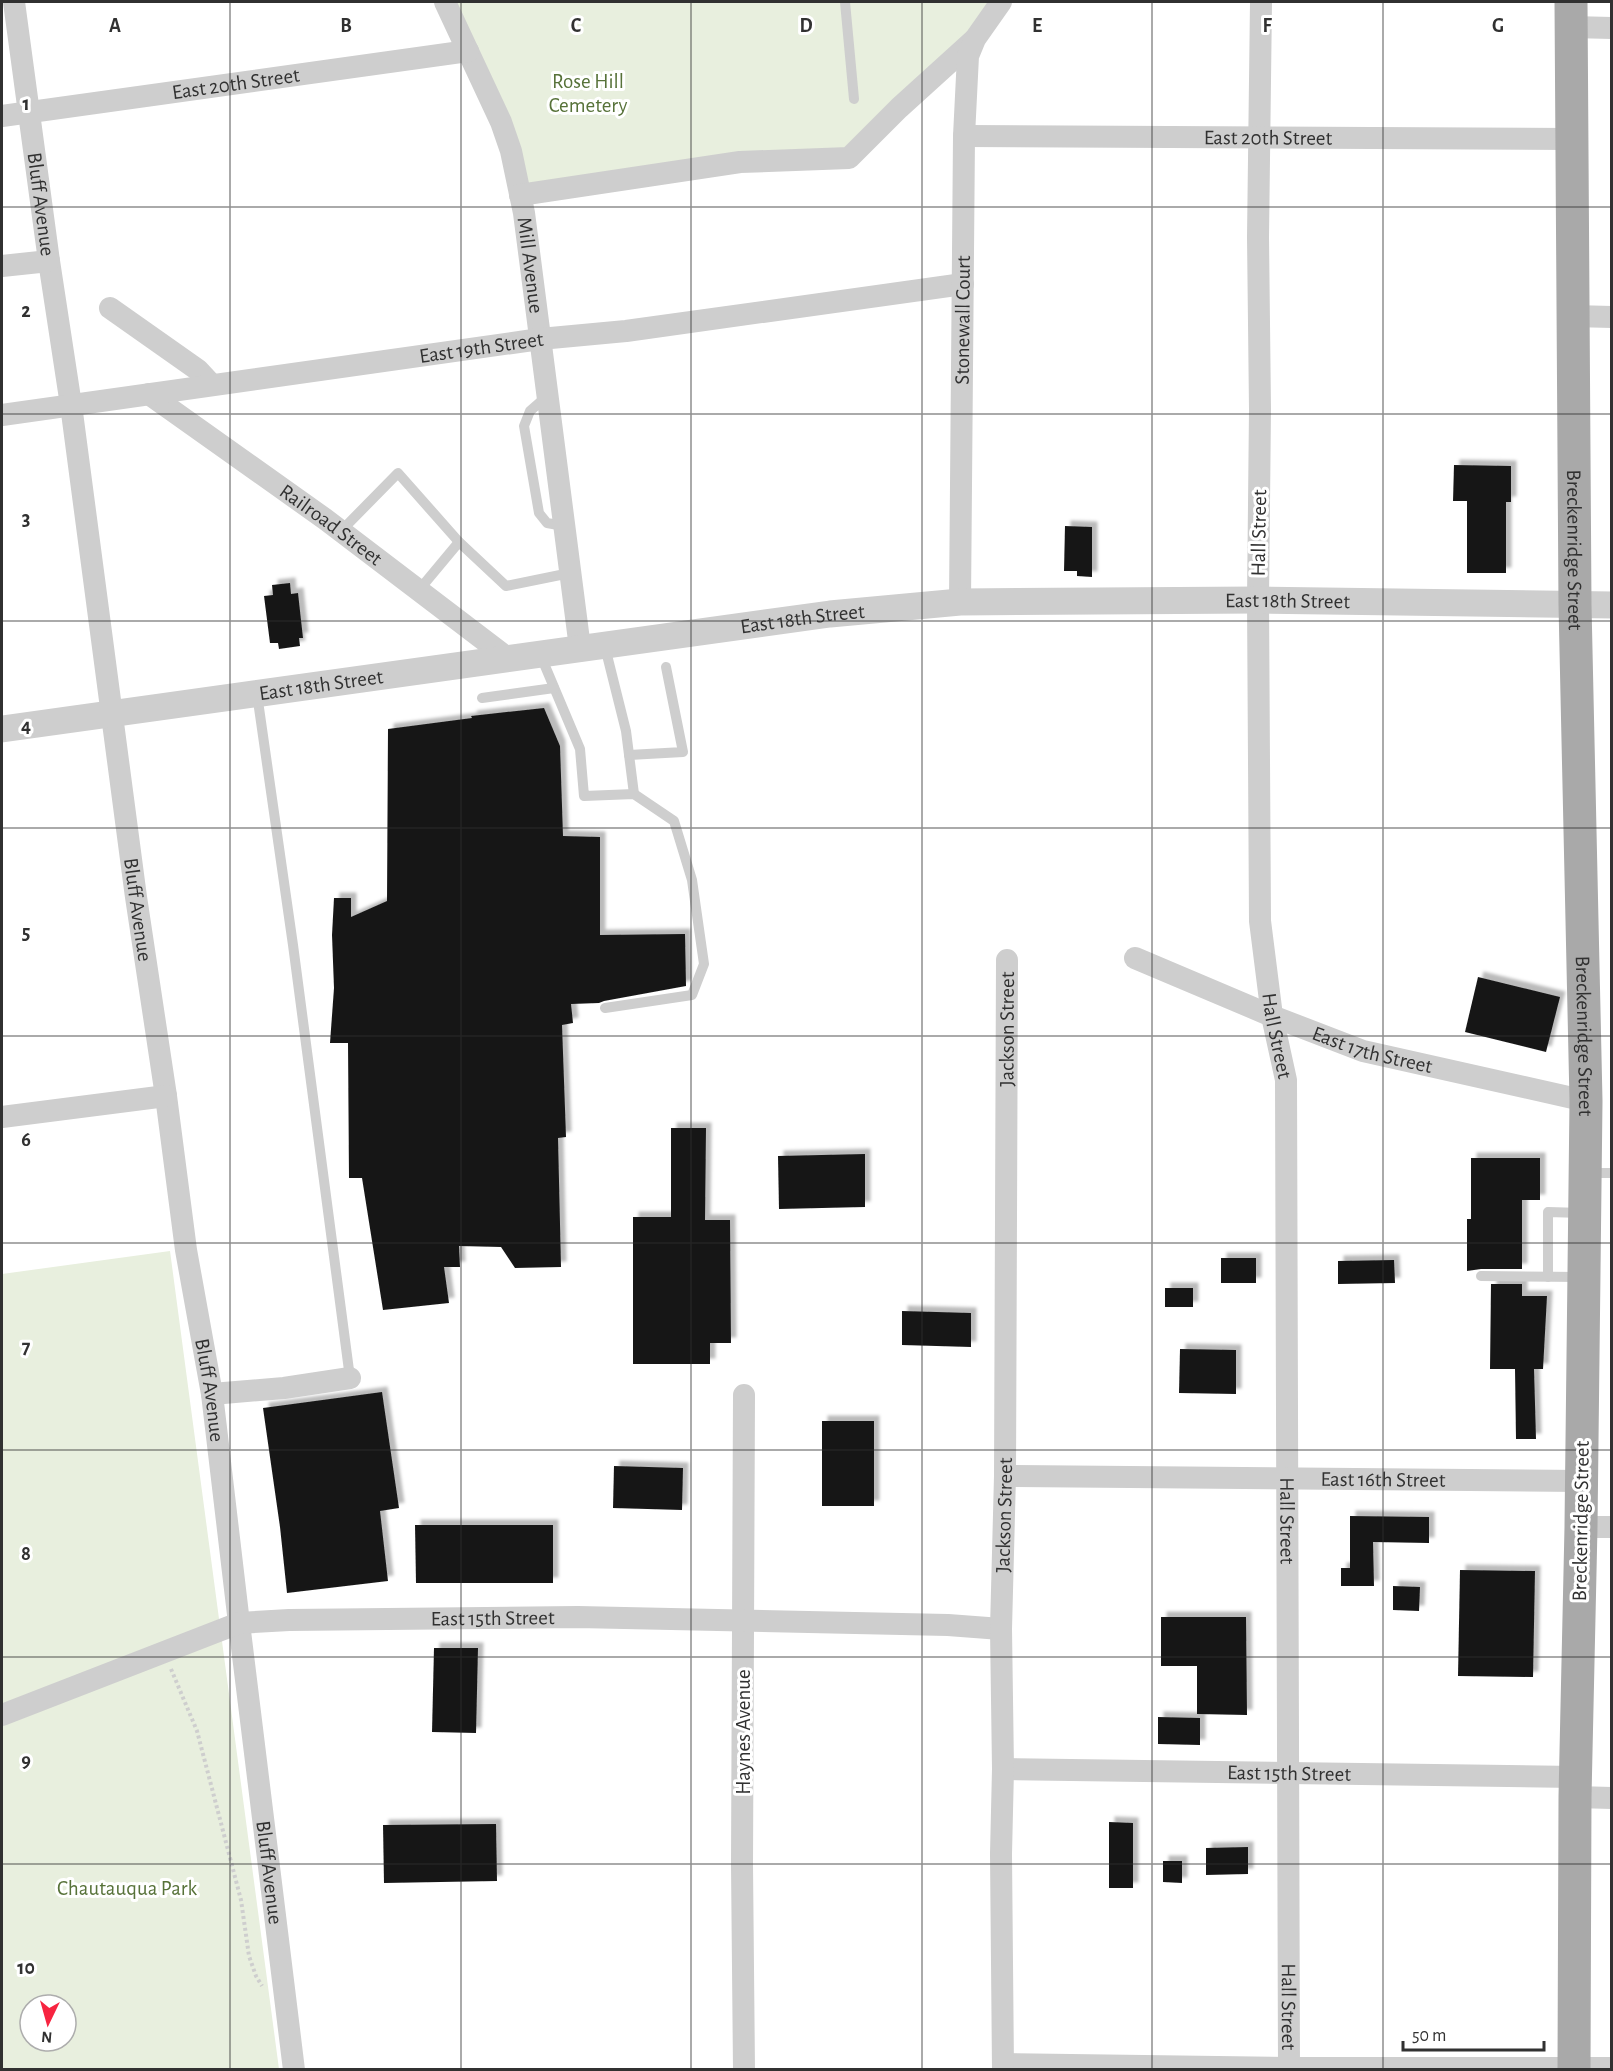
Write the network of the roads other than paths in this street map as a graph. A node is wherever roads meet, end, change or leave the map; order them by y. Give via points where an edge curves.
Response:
1 (14, 2) edge
2 (445, 2) edge
3 (845, 2) edge
4 (1001, 2) edge
5 (1261, 2) edge
6 (1571, 14) edge
7 (1611, 28) edge
8 (975, 39) junction
9 (468, 51) junction
10 (854, 99) dead end
11 (30, 111) junction
12 (2, 116) edge
13 (964, 136) junction
14 (1259, 137) junction
15 (1572, 139) junction
16 (520, 195) junction
17 (48, 261) junction
18 (2, 266) edge
19 (963, 284) junction
20 (110, 308) dead end
21 (1573, 315) junction
22 (1611, 317) edge
23 (540, 339) junction
24 (211, 384) junction
25 (149, 394) junction
26 (71, 405) junction
27 (2, 415) edge
28 (341, 531) junction
29 (459, 542) junction
30 (570, 573) junction
31 (419, 590) junction
32 (1258, 600) junction
33 (960, 602) junction
34 (1575, 605) junction
35 (1611, 605) edge
36 (592, 647) junction
37 (540, 654) junction
38 (509, 659) junction
39 (666, 667) dead end
40 (554, 688) junction
41 (256, 694) junction
42 (482, 698) dead end
43 (113, 714) junction
44 (2, 729) edge
45 (629, 755) junction
46 (634, 794) junction
47 (1135, 958) dead end
48 (1007, 960) dead end
49 (605, 1008) dead end
50 (1272, 1016) junction
51 (166, 1096) junction
52 (1586, 1101) junction
53 (2, 1117) edge
54 (1598, 1173) edge
55 (1584, 1213) junction
56 (1481, 1276) dead end
57 (1548, 1277) junction
58 (1584, 1277) junction
59 (350, 1378) joint
60 (212, 1394) junction
61 (744, 1395) dead end
62 (1005, 1476) junction
63 (1288, 1479) junction
64 (1581, 1481) junction
65 (1596, 1527) edge
66 (744, 1619) junction
67 (239, 1623) junction
68 (1001, 1629) junction
69 (2, 1715) edge
70 (1003, 1769) junction
71 (1288, 1772) junction
72 (1575, 1787) junction
73 (1611, 1798) edge
74 (1003, 2067) edge
75 (1574, 2068) edge
76 (1611, 2068) edge
77 (1289, 2069) edge
78 (294, 2070) edge
79 (744, 2070) edge

1 - 11 street, Bluff Avenue
2 - 9 street, Mill Avenue
3 - 10 lane
4 - 8 street
5 - 14 street, Hall Street
6 - 7 street
6 - 15 main road, Breckenridge Street
8 - 13 street, Stonewall Court via 968,56
8 - 16 street via 849,158 740,162
9 - 11 street, East 20th Street
9 - 16 street, Mill Avenue via 501,122
11 - 12 street, East 20th Street
11 - 17 street, Bluff Avenue
13 - 14 street, East 20th Street
13 - 19 street, Stonewall Court
14 - 15 street, East 20th Street
14 - 32 street, Hall Street
15 - 21 main road, Breckenridge Street
16 - 23 street, Mill Avenue
17 - 18 street
17 - 26 street, Bluff Avenue
19 - 23 street, East 19th Street via 626,331
19 - 33 street, Stonewall Court
20 - 24 street via 198,370
21 - 22 street
21 - 34 main road, Breckenridge Street
23 - 24 street, East 19th Street
23 - 30 street, Mill Avenue
24 - 25 street, East 19th Street
25 - 26 street, East 19th Street
25 - 28 street, Railroad Street
26 - 27 street, East 19th Street
26 - 43 street, Bluff Avenue
28 - 29 lane via 398,474
28 - 31 street, Railroad Street
29 - 30 lane via 506,586
29 - 31 lane
30 - 36 street, Mill Avenue
31 - 38 street, Railroad Street
32 - 33 street, East 18th Street
32 - 34 street, East 18th Street
32 - 50 street, Hall Street via 1260,921
33 - 36 street, East 18th Street via 830,614
34 - 35 street, East 18th Street
34 - 52 main road, Breckenridge Street
36 - 37 street, East 18th Street
36 - 45 lane via 626,731
37 - 38 street, East 18th Street
37 - 40 lane
38 - 41 street, East 18th Street
39 - 45 lane via 683,752
40 - 42 lane
40 - 46 lane via 580,750 584,796
41 - 43 street, East 18th Street
41 - 59 lane
43 - 44 street, East 18th Street
43 - 51 street, Bluff Avenue
45 - 46 lane
46 - 49 lane via 674,821 692,880 704,964 692,995
47 - 50 street, East 17th Street
48 - 62 street, Jackson Street
50 - 52 street, East 17th Street via 1363,1052
50 - 63 street, Hall Street via 1286,1080
51 - 53 street
51 - 60 street, Bluff Avenue via 186,1250
52 - 54 main road, Breckenridge Street
54 - 55 main road, Breckenridge Street
55 - 57 lane via 1548,1212
55 - 58 main road, Breckenridge Street
56 - 57 lane
57 - 58 lane
58 - 64 main road, Breckenridge Street
59 - 60 street
60 - 67 street, Bluff Avenue
61 - 66 street, Haynes Avenue
62 - 63 street, East 16th Street
62 - 68 street, Jackson Street
63 - 64 street, East 16th Street
63 - 71 street, Hall Street
64 - 65 main road, Breckenridge Street
65 - 72 main road, Breckenridge Street
66 - 67 street, East 15th Street via 555,1617
66 - 68 street, East 15th Street
66 - 79 street, Haynes Avenue
67 - 69 street, East 15th Street
67 - 78 street, Bluff Avenue
68 - 70 street, Jackson Street
70 - 71 street, East 15th Street
70 - 74 street, Jackson Street
71 - 72 street, East 15th Street via 1501,1777
71 - 77 street, Hall Street
72 - 73 street, East 15th Street
72 - 75 main road, Breckenridge Street
74 - 77 street
75 - 76 street
75 - 77 street

